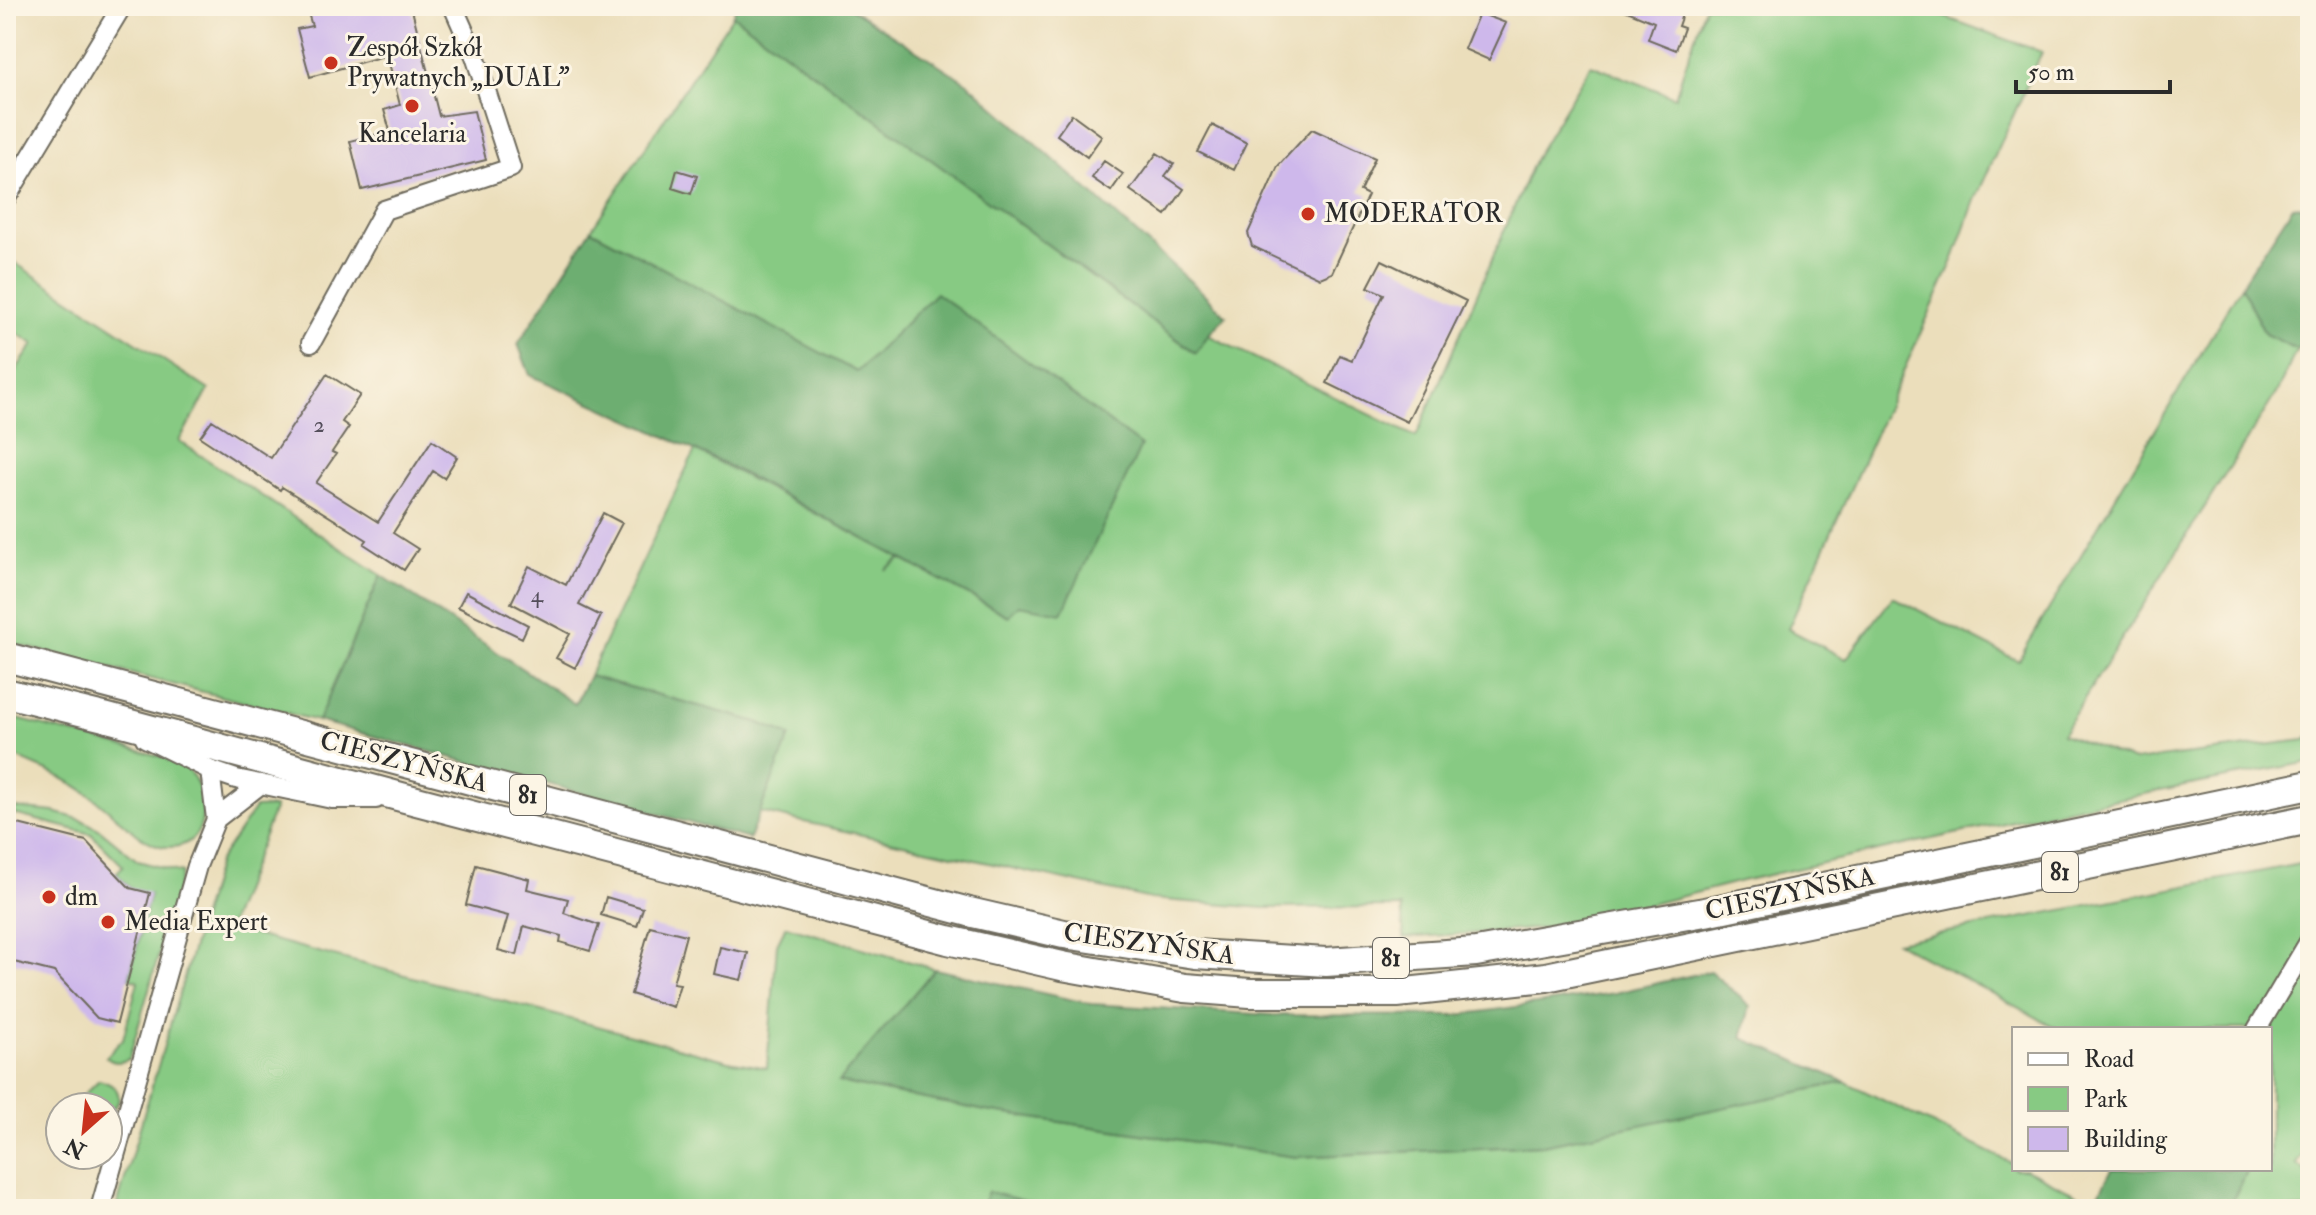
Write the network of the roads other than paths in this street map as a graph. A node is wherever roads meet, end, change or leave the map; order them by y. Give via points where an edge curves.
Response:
1 (122, 6) edge
2 (453, 6) edge
3 (6, 198) edge
4 (311, 343) dead end
5 (6, 657) edge
6 (6, 693) edge
7 (104, 717) junction
8 (210, 770) junction
9 (261, 784) junction
10 (2310, 785) edge
11 (405, 798) junction
12 (216, 819) junction
13 (2310, 819) edge
14 (2310, 940) edge
15 (2258, 1027) edge
16 (100, 1209) edge

1 - 3 street
2 - 4 street via 511,168 384,210
5 - 10 main road, CIESZYŃSKA / 81 via 1050,931 1145,948 1326,962 1476,952 1611,930
6 - 7 main road, CIESZYŃSKA / 81
7 - 8 street
7 - 11 main road, CIESZYŃSKA / 81
8 - 9 street
8 - 12 street
9 - 11 street via 332,799
9 - 12 street
11 - 13 main road, CIESZYŃSKA / 81 via 1062,966 1185,988 1326,995 1546,977
12 - 16 street via 197,866
14 - 15 street

